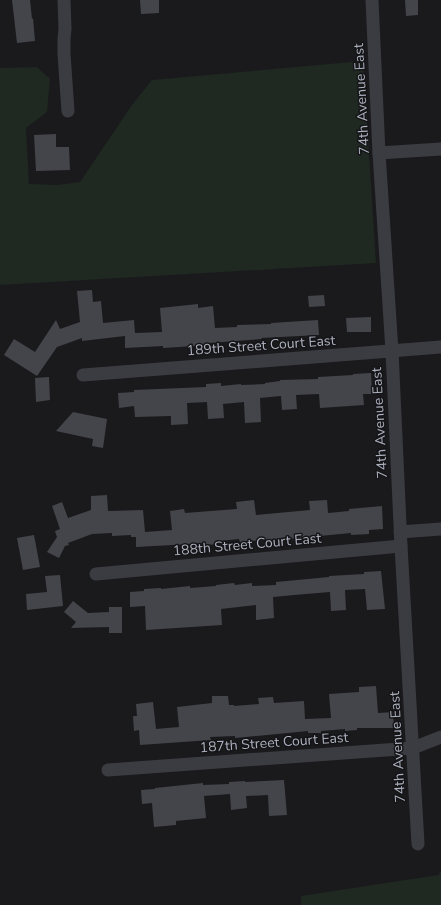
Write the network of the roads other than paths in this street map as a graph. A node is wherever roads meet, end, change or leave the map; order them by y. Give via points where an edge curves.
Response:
1 (64, 0) edge
2 (372, 0) edge
3 (68, 111) dead end
4 (441, 149) edge
5 (380, 153) junction
6 (441, 347) edge
7 (392, 351) junction
8 (83, 375) dead end
9 (441, 529) edge
10 (400, 532) junction
11 (401, 546) junction
12 (96, 574) dead end
13 (441, 737) edge
14 (413, 748) junction
15 (108, 770) dead end
16 (418, 844) dead end

1 - 3 street
2 - 5 street, 74th Avenue East
4 - 5 street
5 - 7 street, 74th Avenue East
6 - 7 street, 189th Street Court East
7 - 8 street, 189th Street Court East
7 - 10 street, 74th Avenue East
9 - 10 street
10 - 11 street, 74th Avenue East
11 - 12 street, 188th Street Court East
11 - 14 street, 74th Avenue East
13 - 14 street, 187th Street Court East
14 - 15 street, 187th Street Court East
14 - 16 street, 74th Avenue East

